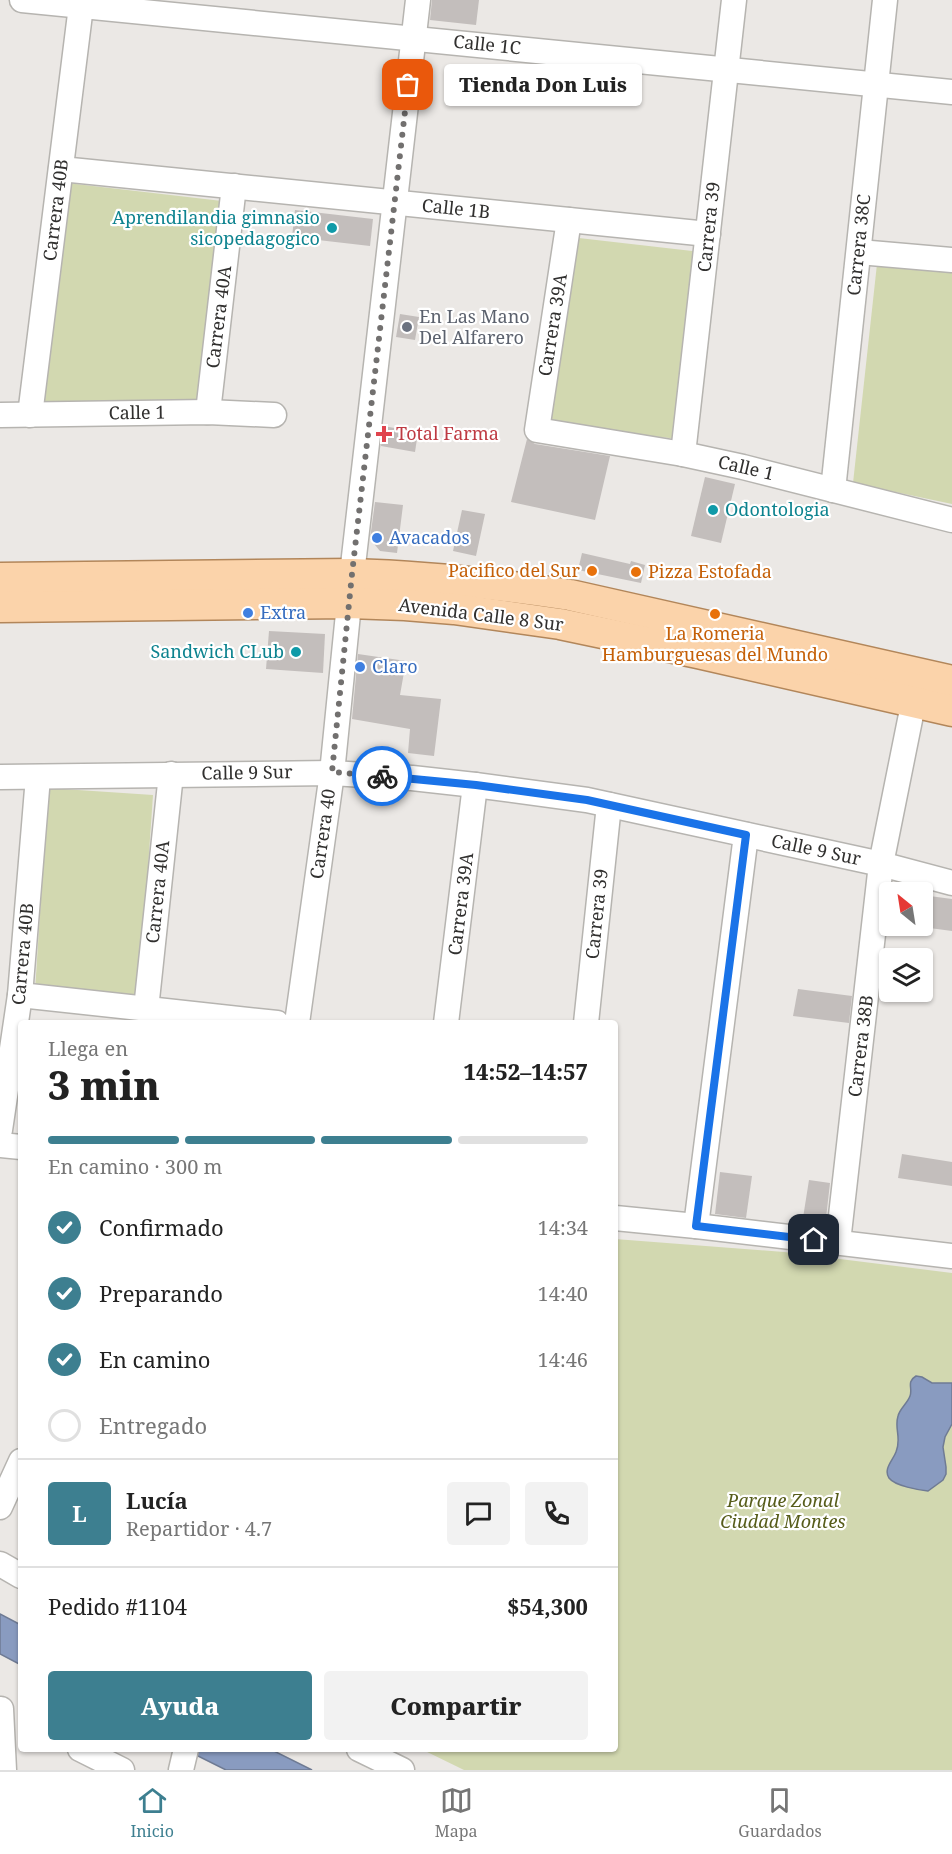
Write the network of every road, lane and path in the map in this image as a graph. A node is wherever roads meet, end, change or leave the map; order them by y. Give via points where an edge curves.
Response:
1 (22, 0) edge
2 (418, 0) edge
3 (734, 0) edge
4 (885, 0) edge
5 (81, 6) junction
6 (414, 38) junction
7 (726, 69) junction
8 (876, 84) junction
9 (952, 92) edge
10 (61, 169) junction
11 (234, 186) junction
12 (395, 202) junction
13 (569, 220) junction
14 (708, 234) junction
15 (859, 252) junction
16 (952, 260) edge
17 (208, 412) junction
18 (30, 415) junction
19 (274, 415) dead end
20 (0, 416) edge
21 (537, 430) joint
22 (683, 454) junction
23 (833, 490) junction
24 (952, 520) edge
25 (352, 574) junction
26 (0, 578) edge
27 (349, 603) junction
28 (0, 607) edge
29 (952, 681) edge
30 (917, 688) junction
31 (952, 711) edge
32 (332, 772) junction
33 (171, 774) junction
34 (0, 777) edge
35 (38, 777) junction
36 (476, 785) junction
37 (609, 805) junction
38 (746, 835) junction
39 (881, 864) junction
40 (952, 883) edge
41 (20, 995) junction
42 (146, 1009) junction
43 (249, 1020) edge
44 (297, 1020) edge
45 (446, 1020) edge
46 (586, 1020) edge
47 (0, 1130) edge
48 (0, 1145) edge
49 (18, 1147) edge
50 (618, 1218) edge
51 (696, 1226) junction
52 (838, 1242) junction
53 (952, 1256) edge
54 (18, 1468) edge
55 (0, 1507) edge
56 (0, 1564) edge
57 (18, 1573) edge
58 (7, 1713) edge
59 (86, 1752) edge
60 (365, 1752) edge
61 (4, 1770) edge
62 (122, 1770) edge
63 (402, 1770) edge

1 - 5 street, Calle 1C
2 - 6 street, Carrera 40
3 - 7 street, Carrera 39
4 - 8 street, Carrera 38C
5 - 6 street, Calle 1C
5 - 10 street, Carrera 40B
6 - 7 street, Calle 1C
6 - 12 street, Carrera 40
7 - 8 street, Calle 1C
7 - 14 street, Carrera 39
8 - 9 street, Calle 1C
8 - 15 street, Carrera 38C
10 - 11 street, Calle 1B
10 - 18 street, Carrera 40B
11 - 12 street, Calle 1B
11 - 17 street, Carrera 40A
12 - 13 street, Calle 1B
12 - 25 street, Carrera 40
13 - 14 street, Calle 1B
13 - 21 street, Carrera 39A
14 - 22 street, Carrera 39
15 - 16 street
15 - 23 street, Carrera 38C
17 - 18 street, Calle 1
17 - 19 street, Calle 1
18 - 20 street, Calle 1
21 - 22 street, Calle 1
22 - 23 street, Calle 1
23 - 24 street, Calle 1
25 - 26 main road, Avenida Calle 8 Sur
25 - 27 street, Carrera 40
25 - 30 main road, Avenida Calle 8 Sur via 452,580 570,595
27 - 28 main road, Avenida Calle 8 Sur
27 - 30 main road, Avenida Calle 8 Sur via 454,609 550,622
27 - 32 street, Carrera 40
29 - 30 main road, Avenida Calle 8 Sur
30 - 31 main road, Avenida Calle 8 Sur
30 - 39 street, Carrera 38B
32 - 33 street, Calle 9 Sur
32 - 36 street, Calle 9 Sur
32 - 44 street, Carrera 40
33 - 35 street, Calle 9 Sur
33 - 42 street, Carrera 40A
34 - 35 street, Calle 9 Sur
35 - 41 street, Carrera 40B
36 - 37 street, Calle 9 Sur
36 - 45 street, Carrera 39A
37 - 38 street, Calle 9 Sur
37 - 46 street, Carrera 39
38 - 39 street, Calle 9 Sur
38 - 51 street
39 - 40 street, Calle 9 Sur
39 - 52 street, Carrera 38B
41 - 42 street
41 - 47 street, Carrera 40B
42 - 43 street
48 - 49 street
50 - 51 street
51 - 52 street
52 - 53 street
54 - 55 street
56 - 57 street
58 - 61 street
59 - 62 street
60 - 63 street

